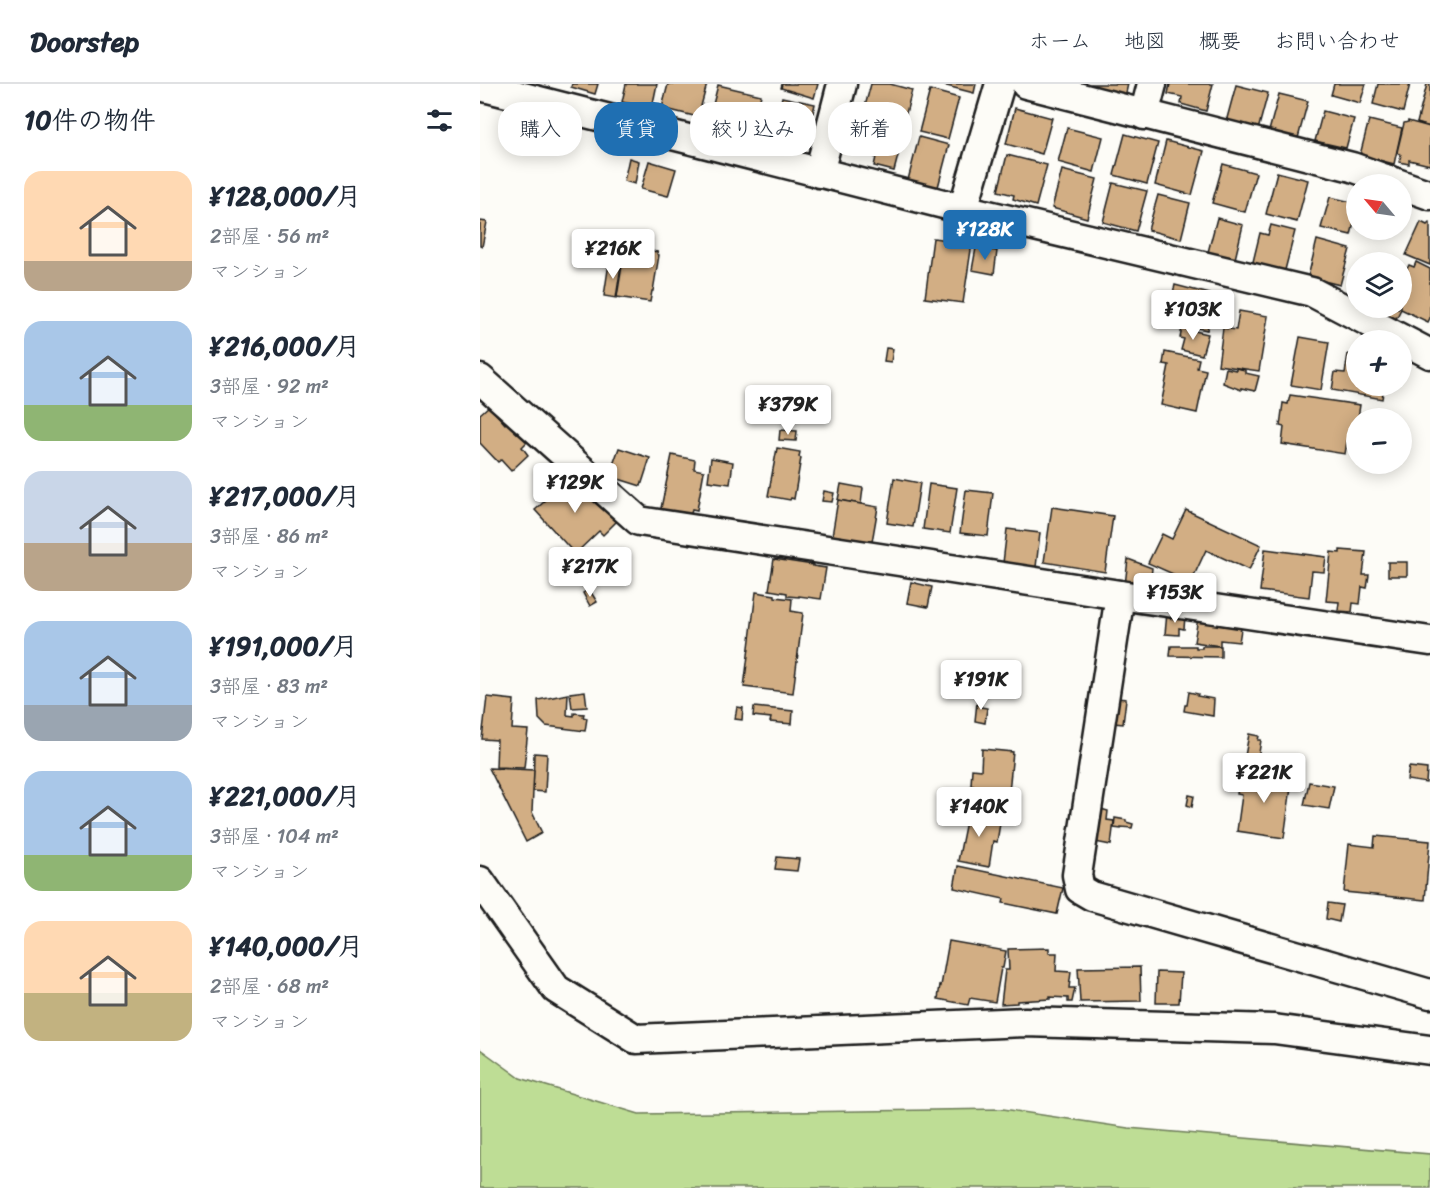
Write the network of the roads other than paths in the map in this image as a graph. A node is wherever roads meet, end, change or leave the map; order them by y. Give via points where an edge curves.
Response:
1 (842, 84) edge
2 (1000, 84) edge
3 (1026, 84) edge
4 (1152, 84) edge
5 (480, 86) edge
6 (1144, 115) junction
7 (819, 172) junction
8 (1430, 195) edge
9 (963, 209) junction
10 (1430, 354) edge
11 (480, 379) edge
12 (1119, 595) junction
13 (1430, 641) edge
14 (480, 881) edge
15 (1430, 994) edge
16 (1430, 1050) edge

1 - 7 street
2 - 9 street
3 - 6 street
4 - 6 street
5 - 7 street
6 - 8 street via 1352,167
7 - 9 street
9 - 10 street via 1312,292
11 - 12 street via 639,521
12 - 13 street
12 - 15 street via 1077,875 1080,889 1092,896
14 - 16 street via 556,989 636,1039 1025,1022 1274,1029

